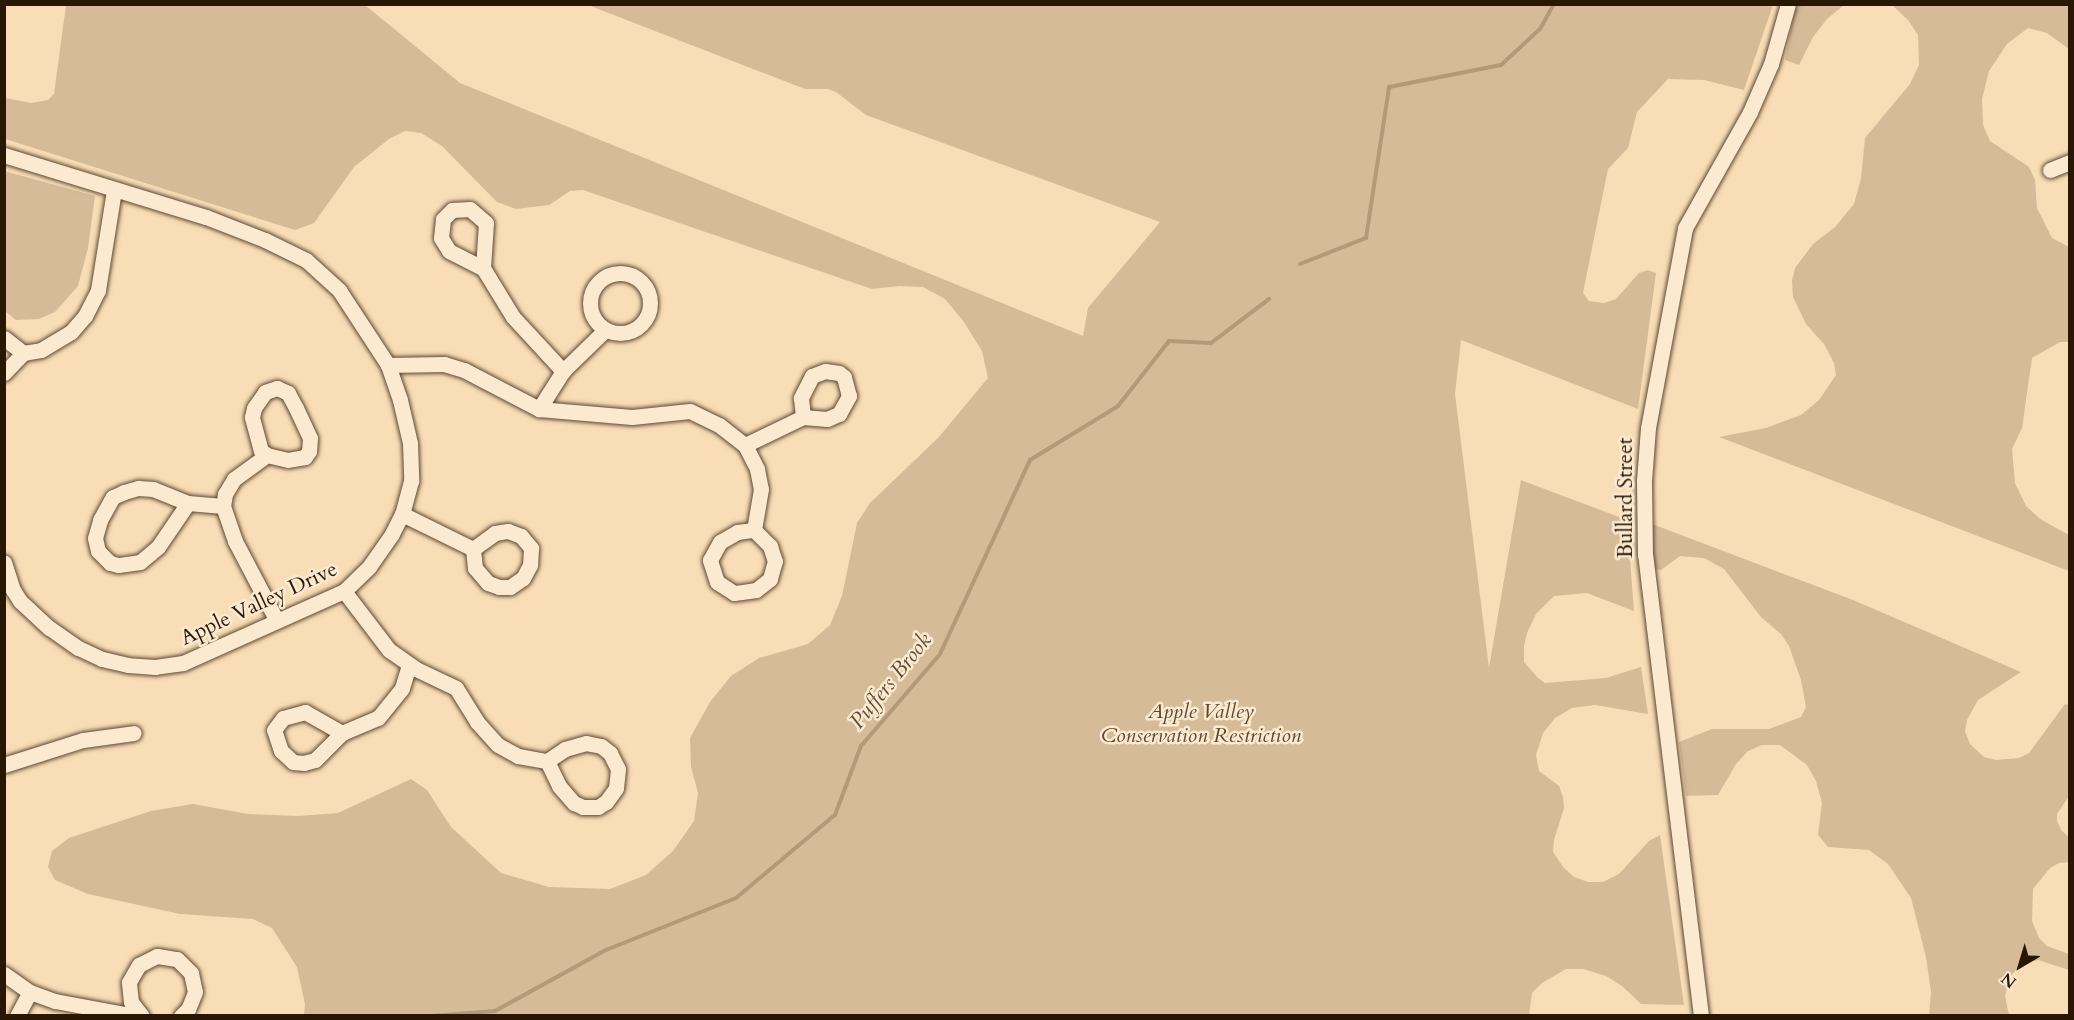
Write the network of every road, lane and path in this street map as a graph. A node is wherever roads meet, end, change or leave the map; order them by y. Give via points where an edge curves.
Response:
1 (1788, 4) edge
2 (4, 155) edge
3 (2070, 162) edge
4 (2050, 170) dead end
5 (114, 190) junction
6 (483, 268) dead end
7 (605, 330) junction
8 (4, 338) edge
9 (23, 353) junction
10 (388, 364) junction
11 (563, 372) junction
12 (4, 373) edge
13 (538, 409) junction
14 (803, 417) dead end
15 (745, 445) junction
16 (267, 455) junction
17 (188, 503) junction
18 (223, 506) junction
19 (402, 514) junction
20 (754, 530) junction
21 (473, 549) dead end
22 (4, 562) edge
23 (344, 591) junction
24 (9, 592) edge
25 (277, 621) junction
26 (409, 665) junction
27 (134, 733) dead end
28 (342, 733) dead end
29 (547, 761) junction
30 (4, 765) edge
31 (4, 974) edge
32 (30, 992) junction
33 (17, 1016) edge
34 (135, 1016) edge
35 (142, 1016) edge
36 (181, 1016) edge
37 (1701, 1016) edge

1 - 37 street, Bullard Street via 1771,64 1750,112 1684,228 1647,428 1645,555
2 - 5 street, Apple Valley Drive
3 - 4 street
5 - 9 street via 92,306 62,339 41,350
5 - 10 street, Apple Valley Drive via 206,218 306,260 339,290
6 - 11 street via 513,317
7 - 7 street via 624,332 643,325 651,303 646,284 630,273 613,273 596,285 590,303 594,321
7 - 11 street
8 - 9 street
9 - 12 street
10 - 13 street via 444,364 464,370
10 - 19 street, Apple Valley Drive via 410,443 411,481
11 - 13 street
13 - 15 street via 632,417 690,411 719,425
14 - 15 street
15 - 20 street via 758,469 761,489
16 - 16 street via 261,451 252,417 265,392 277,388 288,393 311,445 305,457 275,459
16 - 18 street via 234,479
17 - 17 street via 146,488 117,494 98,528 98,551 118,565 140,562 158,547
17 - 18 street
18 - 25 street via 235,541
19 - 21 street
19 - 23 street, Apple Valley Drive via 369,567
20 - 20 street via 771,546 775,561 770,579 756,590 734,593 717,582 710,560 720,542 737,532
22 - 24 street, Apple Valley Drive
23 - 25 street, Apple Valley Drive
23 - 26 street via 382,642
24 - 25 street, Apple Valley Drive via 78,648 102,659 140,666 168,666 192,660
26 - 28 street via 402,688 378,718
26 - 29 street via 456,688 485,732 508,751 531,761
27 - 30 street via 83,740
29 - 29 street via 565,749 586,743 601,746 610,753 618,769 616,788 598,807 583,807 559,786
31 - 32 street
32 - 33 street
32 - 34 street via 55,1002
35 - 36 street via 131,1002 129,982 139,964 157,956 177,959 191,973 195,992

